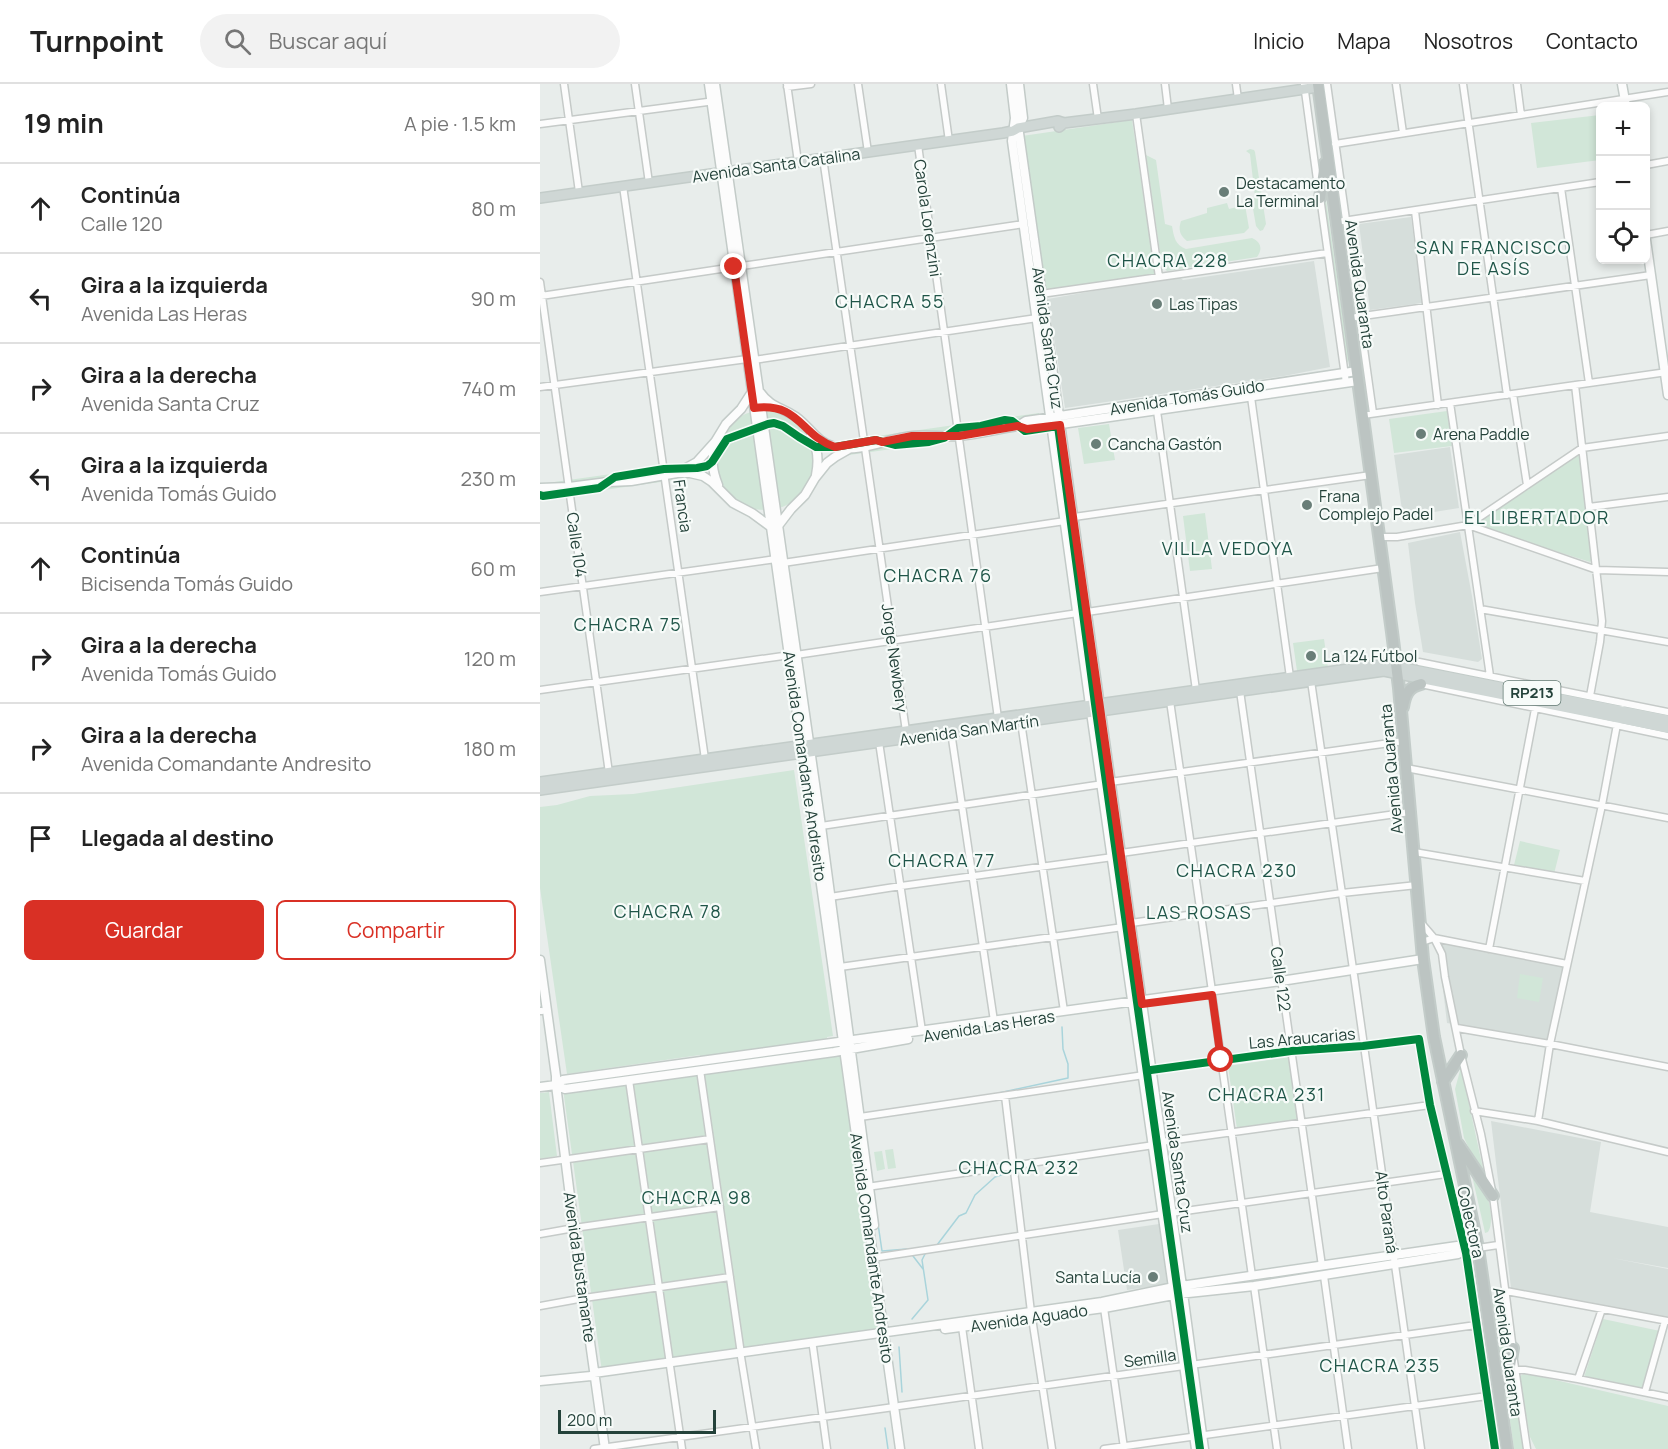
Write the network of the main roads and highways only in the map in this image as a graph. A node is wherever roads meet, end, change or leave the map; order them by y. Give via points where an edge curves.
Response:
1 (709, 84) edge
2 (716, 84) edge
3 (1011, 84) edge
4 (1019, 84) edge
5 (1622, 84) edge
6 (1322, 85) edge
7 (1304, 86) edge
8 (715, 101) junction
9 (1625, 102) edge
10 (1016, 131) junction
11 (1331, 147) junction
12 (725, 172) junction
13 (540, 198) edge
14 (1320, 198) road end
15 (1649, 264) edge
16 (1666, 372) edge
17 (1358, 376) junction
18 (755, 391) junction
19 (1668, 395) edge
20 (758, 408) junction
21 (777, 408) junction
22 (734, 417) junction
23 (1056, 421) junction
24 (810, 432) junction
25 (715, 442) junction
26 (849, 449) junction
27 (677, 473) junction
28 (815, 478) junction
29 (540, 488) edge
30 (720, 488) junction
31 (798, 502) junction
32 (742, 508) junction
33 (772, 513) junction
34 (774, 527) junction
35 (1396, 669) junction
36 (1421, 684) road end
37 (1095, 708) junction
38 (1401, 714) junction
39 (1619, 714) junction
40 (1668, 720) edge
41 (1668, 728) edge
42 (806, 749) junction
43 (540, 782) edge
44 (540, 790) edge
45 (540, 960) edge
46 (1423, 961) junction
47 (540, 996) edge
48 (1138, 1003) junction
49 (541, 1011) edge
50 (847, 1046) junction
51 (1461, 1055) road end
52 (1443, 1082) junction
53 (556, 1085) junction
54 (540, 1087) edge
55 (1456, 1140) junction
56 (866, 1187) junction
57 (1493, 1196) road end
58 (1478, 1248) junction
59 (1394, 1259) junction
60 (1178, 1290) junction
61 (1032, 1315) junction
62 (886, 1335) junction
63 (1513, 1348) road end
64 (741, 1355) junction
65 (593, 1375) junction
66 (540, 1381) edge
67 (1499, 1393) junction
68 (897, 1407) junction
69 (1502, 1412) junction
70 (1490, 1414) road end
71 (1198, 1436) junction
72 (605, 1448) edge
73 (900, 1449) edge
74 (905, 1449) edge
75 (1196, 1449) edge
76 (1204, 1449) edge
77 (1507, 1449) edge

1 - 8 main road, Avenida Comandante Andresito
2 - 8 main road, Avenida Comandante Andresito
3 - 10 main road, Avenida Santa Cruz
4 - 10 main road, Avenida Santa Cruz via 1023,118
5 - 9 main road
6 - 7 main road, Avenida Santa Catalina
6 - 11 highway, Avenida Quaranta
7 - 10 main road, Avenida Santa Catalina
8 - 12 main road, Avenida Comandante Andresito
10 - 12 main road, Avenida Santa Catalina
10 - 23 main road, Avenida Santa Cruz
10 - 23 main road, Avenida Santa Cruz via 1012,141
11 - 14 highway
11 - 17 highway, Avenida Quaranta
12 - 13 main road, Avenida Santa Catalina
12 - 18 main road, Avenida Comandante Andresito
15 - 16 main road
16 - 19 main road
17 - 23 main road, Avenida Tomás Guido via 1345,373
17 - 23 main road, Avenida Tomás Guido via 1346,383 1157,411
17 - 35 highway, Avenida Quaranta via 1368,414 1371,475
18 - 20 main road, Avenida Comandante Andresito
18 - 21 main road, Avenida Tomás Guido
18 - 22 main road
20 - 21 main road
20 - 22 main road
20 - 33 main road, Avenida Comandante Andresito
21 - 24 main road, Avenida Tomás Guido via 792,415
22 - 25 main road
23 - 26 main road, Avenida Tomás Guido via 1027,429 1018,426 959,436 912,436
23 - 37 main road, Avenida Santa Cruz
24 - 26 main road, Avenida Tomás Guido via 829,445
24 - 28 main road via 818,459
25 - 27 main road via 697,462
25 - 30 main road via 712,469
26 - 28 main road
27 - 29 main road
27 - 30 main road via 703,476
28 - 31 main road
30 - 32 main road
31 - 33 main road
31 - 34 main road
32 - 33 main road
32 - 34 main road
33 - 34 main road, Avenida Comandante Andresito
34 - 42 main road, Avenida Comandante Andresito
35 - 37 main road, Avenida San Martín
35 - 37 main road, Avenida San Martín via 1384,664
35 - 38 highway, Avenida Quaranta
35 - 39 main road, RP213
35 - 39 main road, RP213 via 1445,682
36 - 38 highway via 1409,689
37 - 42 main road, Avenida San Martín via 906,731
37 - 42 main road, Avenida San Martín via 951,732
37 - 48 main road, Avenida Santa Cruz
38 - 46 highway, Avenida Quaranta
39 - 40 main road, RP213
39 - 41 main road, RP213
42 - 43 main road, Avenida San Martín
42 - 44 main road, Avenida San Martín
42 - 50 main road, Avenida Comandante Andresito
42 - 50 main road, Avenida Comandante Andresito via 821,826
45 - 53 main road, Avenida Bustamante
46 - 48 main road, Avenida Las Heras
46 - 52 highway, Avenida Quaranta
47 - 49 main road, Avenida Bustamante
48 - 50 main road, Avenida Las Heras
48 - 50 main road, Avenida Las Heras via 922,1031
48 - 60 main road, Avenida Santa Cruz
49 - 53 main road, Avenida Bustamante via 551,1077
50 - 53 main road, Avenida Las Heras via 563,1080
50 - 53 main road, Avenida Las Heras via 565,1089
50 - 56 main road, Avenida Comandante Andresito
50 - 56 main road, Avenida Comandante Andresito via 860,1117
51 - 52 highway
52 - 55 highway, Avenida Quaranta
53 - 54 main road, Avenida Las Heras
53 - 65 main road, Avenida Bustamante
55 - 57 highway
55 - 58 highway, Avenida Quaranta
56 - 62 main road, Avenida Comandante Andresito
56 - 62 main road, Avenida Comandante Andresito via 879,1257
58 - 59 main road, Avenida Aguado via 1457,1246
58 - 67 highway, Avenida Quaranta
59 - 60 main road, Avenida Aguado via 1252,1276
59 - 60 main road, Avenida Aguado via 1324,1276 1254,1286
60 - 61 main road, Avenida Aguado
60 - 61 main road, Avenida Aguado via 1104,1308
60 - 71 main road, Avenida Santa Cruz
61 - 62 main road, Avenida Aguado
61 - 62 main road, Avenida Aguado
62 - 64 main road, Avenida Aguado
62 - 64 main road, Avenida Aguado
62 - 68 main road, Avenida Comandante Andresito
63 - 67 highway via 1509,1372
64 - 65 main road, Avenida Aguado
65 - 66 main road, Avenida Aguado
65 - 72 main road, Avenida Bustamante
67 - 69 highway, Avenida Quaranta
68 - 73 main road, Avenida Comandante Andresito
68 - 74 main road, Avenida Comandante Andresito
69 - 70 highway
69 - 77 highway, Avenida Quaranta
71 - 75 main road, Avenida Santa Cruz
71 - 76 main road, Avenida Santa Cruz

